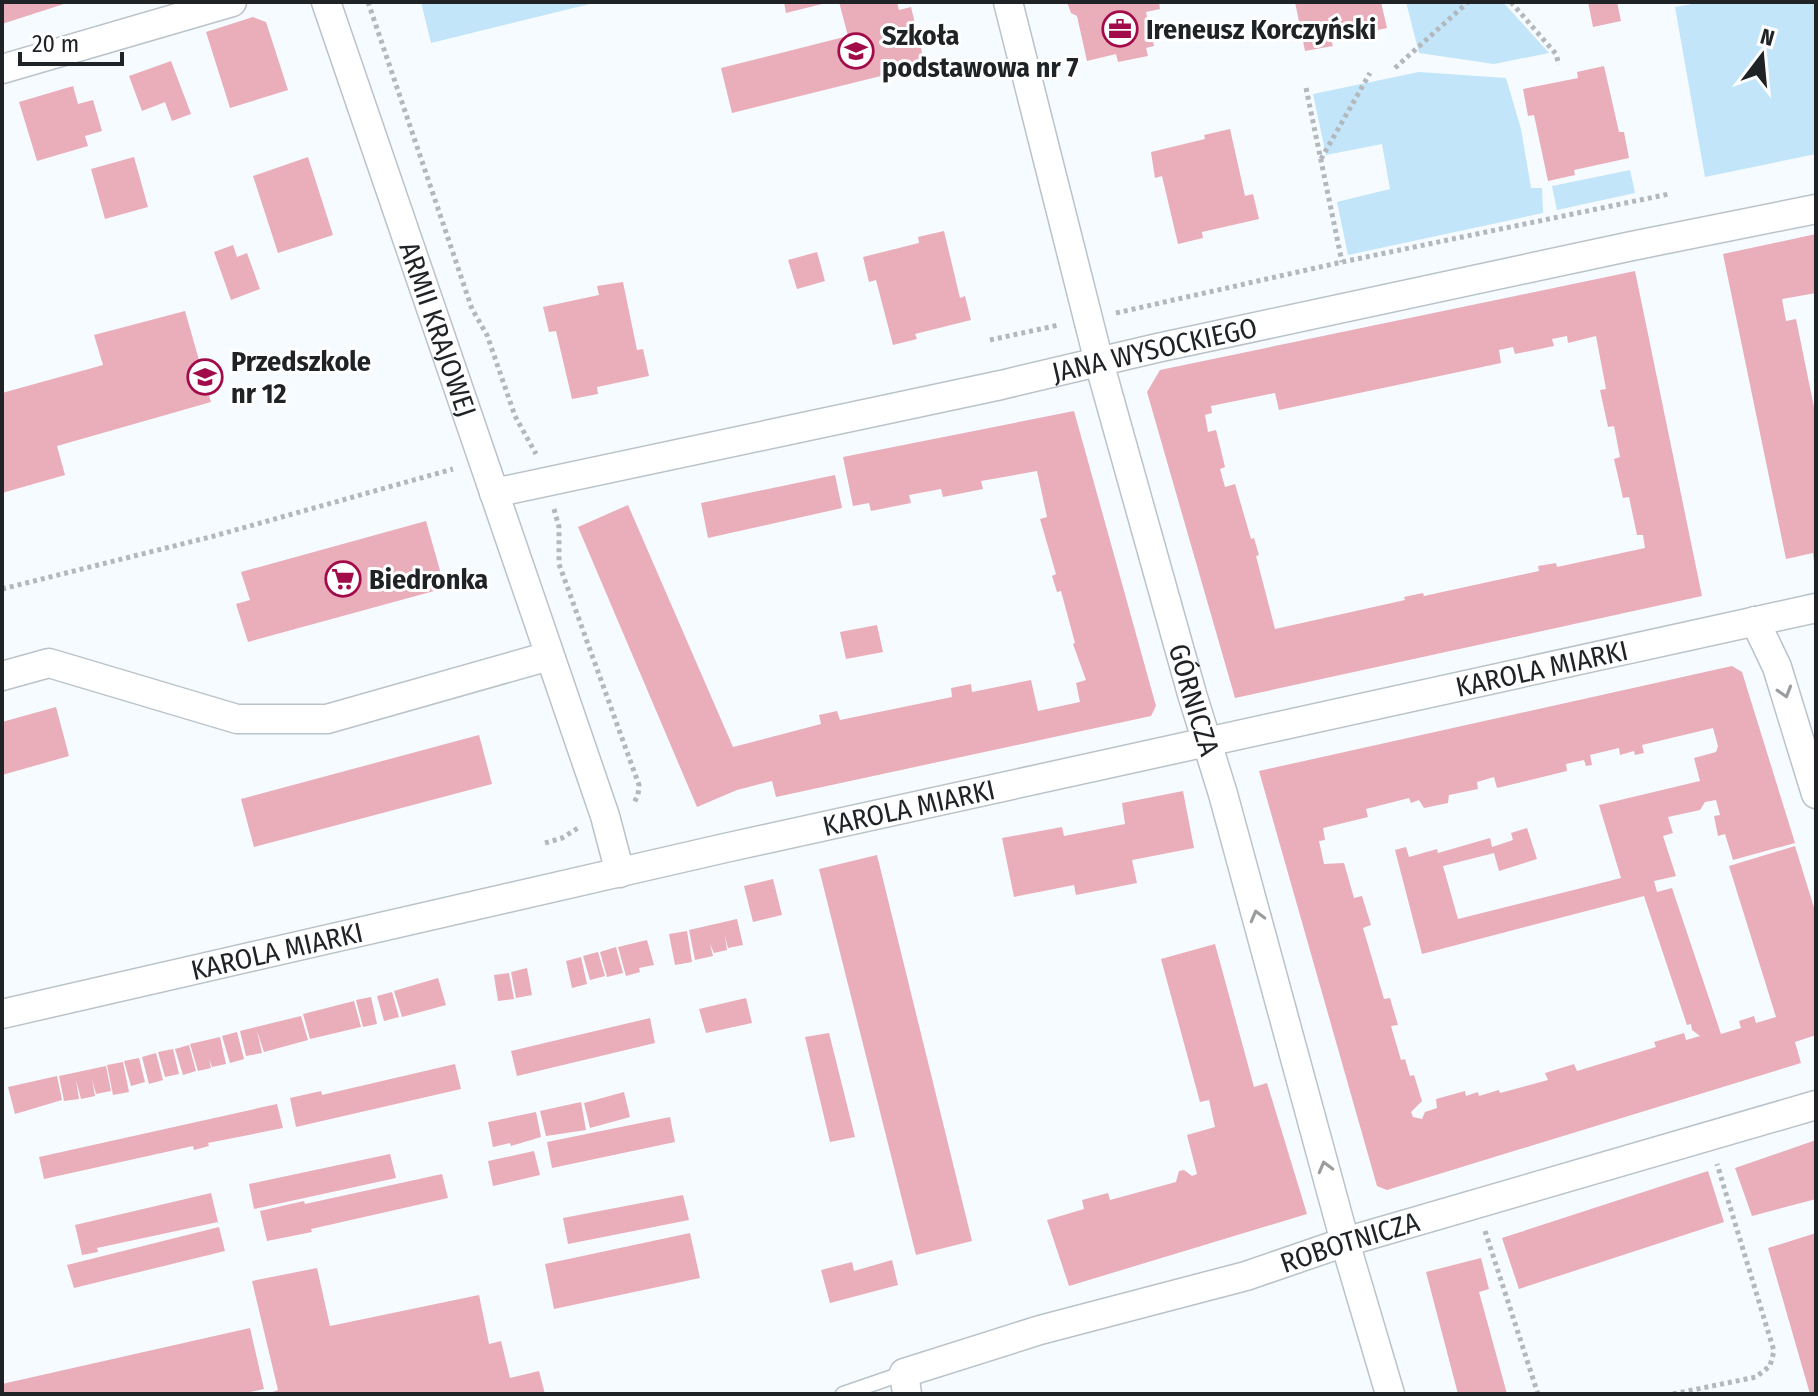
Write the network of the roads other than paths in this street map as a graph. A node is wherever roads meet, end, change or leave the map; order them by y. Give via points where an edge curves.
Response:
1 (232, 2) edge
2 (326, 2) edge
3 (1008, 2) edge
4 (2, 69) edge
5 (1816, 209) edge
6 (1099, 362) junction
7 (494, 493) junction
8 (1816, 608) edge
9 (1755, 621) junction
10 (549, 656) junction
11 (2, 676) edge
12 (1208, 742) junction
13 (1816, 794) edge
14 (620, 873) junction
15 (2, 1014) edge
16 (1816, 1105) edge
17 (1345, 1242) junction
18 (906, 1383) edge
19 (843, 1394) edge
20 (1390, 1394) edge

1 - 4 street
2 - 7 street, ARMII KRAJOWEJ
3 - 6 street, GÓRNICZA
5 - 6 street, JANA WYSOCKIEGO
6 - 7 street, JANA WYSOCKIEGO
6 - 12 street, GÓRNICZA
7 - 10 street, ARMII KRAJOWEJ
8 - 9 street, KAROLA MIARKI
9 - 12 street, KAROLA MIARKI
9 -> 13 street via 1777,667
10 - 11 street via 327,719 237,719 49,663
10 - 14 street, ARMII KRAJOWEJ
12 - 14 street, KAROLA MIARKI
17 -> 12 street, GÓRNICZA
14 - 15 street, KAROLA MIARKI
16 - 17 street, ROBOTNICZA
17 - 18 street, ROBOTNICZA via 1246,1276 1040,1330
17 - 20 street, GÓRNICZA
18 - 19 lane

